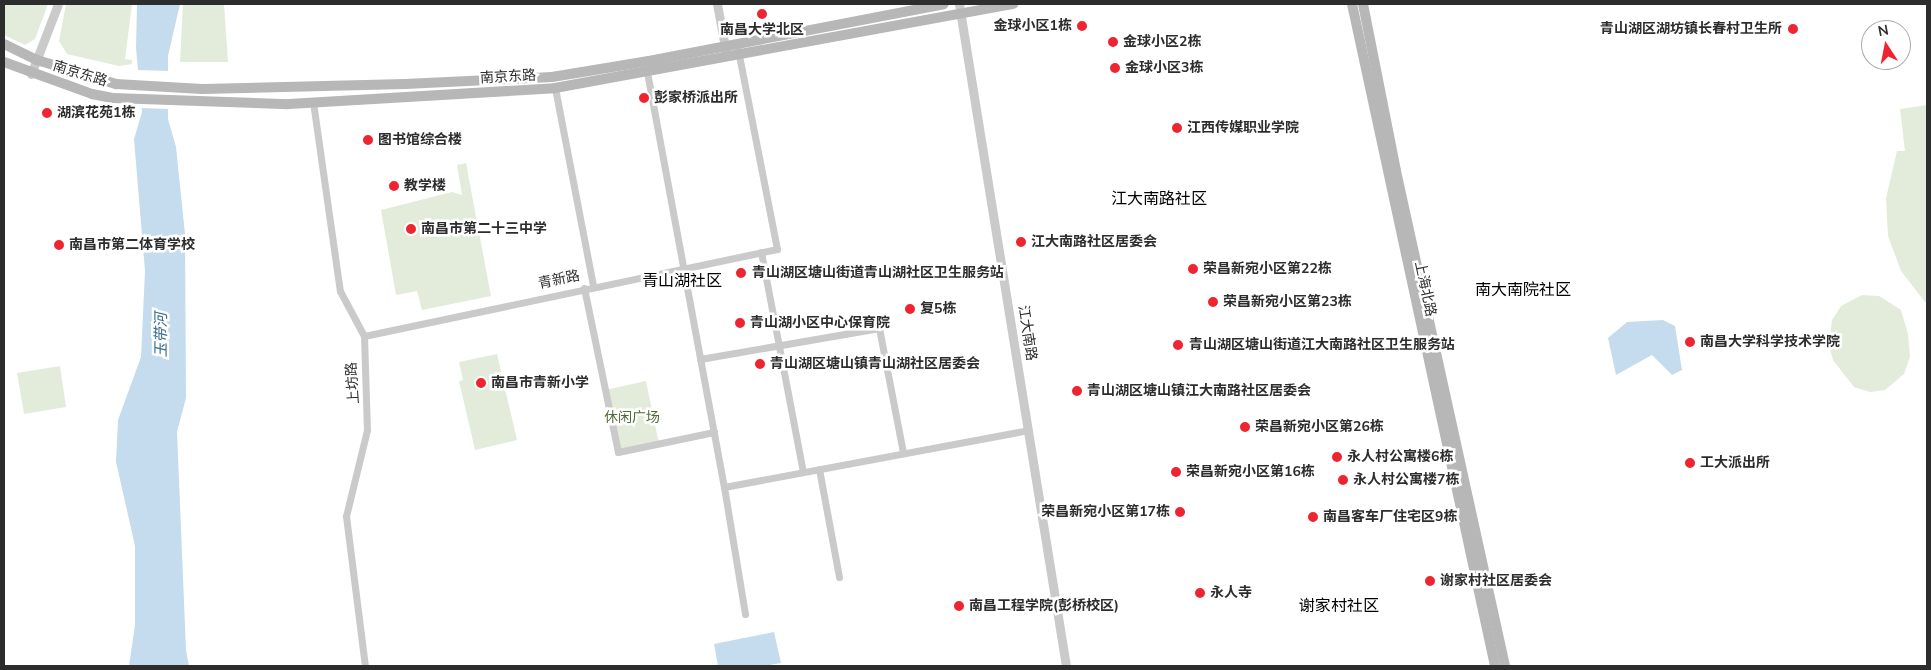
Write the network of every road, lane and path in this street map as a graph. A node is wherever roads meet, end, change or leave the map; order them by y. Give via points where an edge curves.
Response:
1 (58, 4) edge
2 (718, 4) edge
3 (944, 4) edge
4 (1013, 4) edge
5 (1352, 4) edge
6 (1363, 4) edge
7 (960, 9) edge
8 (4, 44) edge
9 (736, 44) junction
10 (725, 46) junction
11 (738, 55) junction
12 (727, 57) junction
13 (37, 60) junction
14 (4, 62) edge
15 (647, 72) junction
16 (31, 74) junction
17 (555, 88) junction
18 (313, 102) junction
19 (761, 252) junction
20 (684, 268) junction
21 (594, 286) junction
22 (584, 288) junction
23 (364, 336) junction
24 (779, 345) junction
25 (700, 359) junction
26 (1029, 430) junction
27 (714, 432) junction
28 (903, 454) junction
29 (819, 469) junction
30 (803, 472) junction
31 (724, 487) junction
32 (838, 577) dead end
33 (745, 614) dead end
34 (365, 666) edge
35 (1066, 666) edge
36 (1494, 666) edge
37 (1505, 666) edge

1 - 13 street
2 - 10 street
3 - 9 main road, 南京东路
4 - 7 main road, 南京东路
5 - 36 main road, 上海北路
6 - 37 main road, 上海北路 via 1396,171
7 - 11 main road, 南京东路
7 - 26 street, 江大南路
8 - 13 main road, 南京东路
9 - 10 main road, 南京东路
9 - 11 street
10 - 12 street
10 - 13 main road, 南京东路 via 552,77 404,84 171,87 116,84
11 - 12 main road, 南京东路
11 - 19 street via 777,249
12 - 15 main road, 南京东路
13 - 16 street
14 - 16 main road, 南京东路
15 - 17 main road, 南京东路
15 - 20 street
16 - 18 main road, 南京东路 via 92,94 137,100
17 - 18 main road, 南京东路
17 - 21 street
18 - 23 street, 上坊路 via 340,292
19 - 20 street, 青新路
19 - 24 street
20 - 21 street, 青新路
20 - 25 street
21 - 22 street, 青新路
22 - 23 street, 青新路
22 - 27 street via 618,452
23 - 34 street, 上坊路 via 367,430 346,516
24 - 25 street
24 - 28 street via 879,328
24 - 30 street
25 - 27 street
26 - 28 street
26 - 35 street, 江大南路
27 - 31 street
28 - 29 street
29 - 30 street
29 - 32 street
30 - 31 street
31 - 33 street

